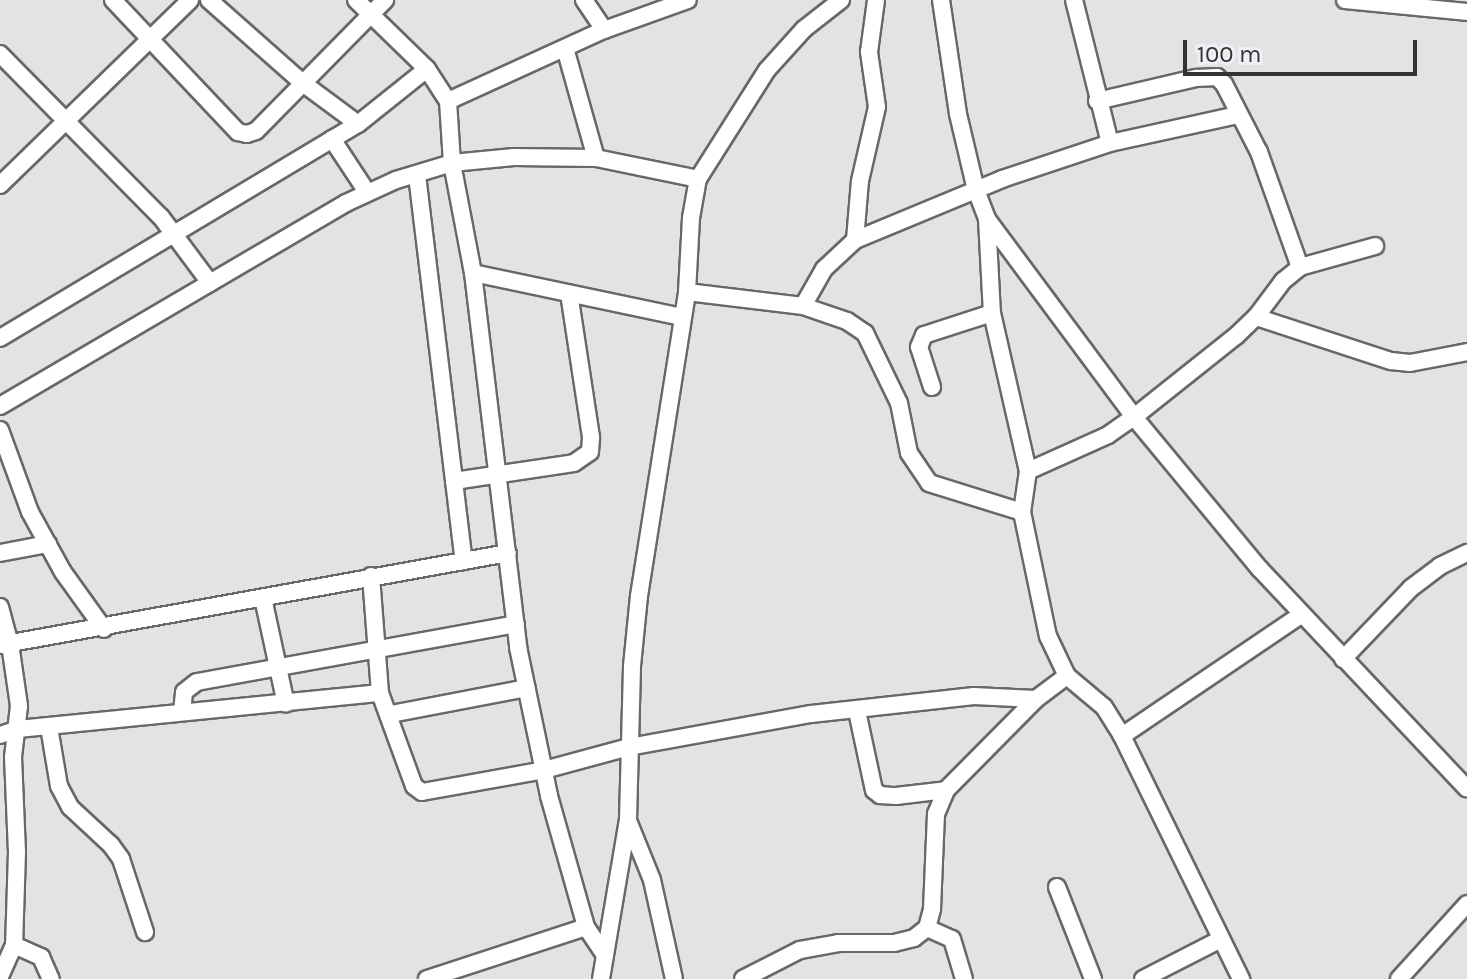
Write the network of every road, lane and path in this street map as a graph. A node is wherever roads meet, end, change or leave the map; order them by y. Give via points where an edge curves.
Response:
1 (113, 0) edge
2 (190, 0) edge
3 (209, 0) edge
4 (356, 0) edge
5 (385, 0) edge
6 (584, 0) edge
7 (688, 0) edge
8 (841, 0) edge
9 (876, 0) edge
10 (941, 0) edge
11 (1074, 0) edge
12 (1345, 0) edge
13 (1467, 12) edge
14 (372, 14) junction
15 (604, 30) junction
16 (149, 37) junction
17 (565, 48) junction
18 (0, 54) edge
19 (427, 69) junction
20 (304, 84) junction
21 (448, 101) junction
22 (1097, 101) junction
23 (1237, 115) junction
24 (65, 120) junction
25 (358, 124) junction
26 (332, 139) junction
27 (1110, 143) junction
28 (596, 158) junction
29 (452, 163) junction
30 (417, 175) junction
31 (2, 178) edge
32 (698, 179) junction
33 (976, 190) junction
34 (367, 192) junction
35 (987, 219) junction
36 (174, 232) junction
37 (855, 240) junction
38 (1375, 246) dead end
39 (1300, 267) junction
40 (473, 273) junction
41 (210, 283) junction
42 (687, 292) junction
43 (569, 294) junction
44 (803, 306) junction
45 (992, 313) junction
46 (682, 317) junction
47 (1256, 317) junction
48 (0, 338) edge
49 (1467, 352) edge
50 (932, 387) dead end
51 (0, 406) edge
52 (1134, 417) junction
53 (0, 430) edge
54 (1028, 471) junction
55 (499, 474) junction
56 (454, 481) junction
57 (1022, 512) junction
58 (48, 544) junction
59 (0, 553) edge
60 (508, 553) junction
61 (1467, 553) edge
62 (464, 561) junction
63 (371, 576) junction
64 (263, 598) junction
65 (0, 607) edge
66 (1302, 614) junction
67 (516, 624) junction
68 (104, 629) junction
69 (5, 644) edge
70 (378, 650) junction
71 (1343, 659) junction
72 (280, 667) junction
73 (1067, 676) junction
74 (527, 688) junction
75 (380, 693) junction
76 (1036, 699) junction
77 (286, 704) junction
78 (857, 711) junction
79 (182, 712) junction
80 (391, 714) junction
81 (49, 727) junction
82 (18, 729) junction
83 (0, 735) edge
84 (1122, 736) junction
85 (629, 747) junction
86 (544, 770) junction
87 (1467, 789) edge
88 (946, 790) junction
89 (628, 820) junction
90 (1057, 887) dead end
91 (1467, 904) edge
92 (7, 907) edge
93 (586, 927) junction
94 (927, 928) junction
95 (145, 932) dead end
96 (1221, 939) junction
97 (14, 945) junction
98 (605, 955) junction
99 (0, 977) edge
100 (51, 979) edge
101 (427, 979) edge
102 (601, 979) edge
103 (674, 979) edge
104 (743, 979) edge
105 (964, 979) edge
106 (1093, 979) edge
107 (1143, 979) edge
108 (1241, 979) edge
109 (1399, 979) edge

1 - 16 street
2 - 16 street
3 - 20 street
4 - 14 street
5 - 14 street
6 - 15 street
7 - 15 street
8 - 32 street via 804,29 767,70
9 - 37 street via 869,52 877,107 860,181
10 - 33 street
11 - 22 street
12 - 13 street
14 - 19 street
14 - 20 street
15 - 17 street
16 - 20 street via 238,132 256,131
16 - 24 street
17 - 21 street
17 - 28 street
18 - 24 street
19 - 21 street
19 - 25 street
20 - 25 street
21 - 29 street
22 - 23 street via 1208,76 1224,84
22 - 27 street
23 - 27 street
23 - 39 street via 1259,152
24 - 31 street
24 - 36 street
25 - 26 street
26 - 34 street
26 - 36 street
27 - 33 street
28 - 29 street
28 - 32 street
29 - 30 street
29 - 40 street
30 - 34 street
30 - 56 street
32 - 42 street
33 - 35 street
33 - 37 street
34 - 41 street
35 - 45 street
35 - 52 street
36 - 41 street
36 - 48 street
37 - 44 street via 824,269
38 - 39 street
39 - 47 street
40 - 43 street
40 - 55 street
41 - 51 street
42 - 44 street
42 - 46 street
43 - 46 street
43 - 55 street via 590,452 574,463
44 - 57 street via 865,333 899,403 909,453 929,483
45 - 50 street via 924,335 919,347
45 - 54 street
46 - 85 street via 639,596
47 - 49 street via 1391,361 1410,363
47 - 52 street
52 - 54 street via 1108,435
52 - 66 street
53 - 58 street via 30,512
54 - 57 street
55 - 56 street
55 - 60 street
56 - 62 street
57 - 73 street via 1048,636
58 - 59 street
58 - 68 street
60 - 62 street
60 - 67 street
61 - 71 street via 1411,588
62 - 63 street
63 - 64 street
63 - 70 street
64 - 68 street
64 - 72 street
65 - 69 street
66 - 71 street
66 - 84 street
67 - 70 street
67 - 74 street
68 - 69 street
69 - 82 street via 19,706
70 - 72 street
70 - 75 street
71 - 87 street
72 - 77 street
72 - 79 street via 190,685
73 - 76 street
73 - 84 street via 1104,707
74 - 80 street
74 - 86 street
75 - 77 street
75 - 80 street
76 - 78 street via 974,696
76 - 88 street
77 - 79 street
78 - 85 street via 811,714
78 - 88 street via 874,790 896,796
79 - 81 street
80 - 86 street via 414,786 422,792
81 - 82 street
81 - 95 street via 59,786 70,807 121,859
82 - 83 street
82 - 92 street via 13,757 17,852
84 - 96 street
85 - 86 street
85 - 89 street
86 - 93 street
88 - 94 street via 936,814
89 - 98 street
89 - 103 street via 652,880
90 - 106 street
91 - 109 street
92 - 97 street
93 - 98 street
93 - 101 street
94 - 104 street via 894,943 838,943 800,950
94 - 105 street via 952,939
96 - 107 street
96 - 108 street
97 - 99 street
97 - 100 street via 41,957
98 - 102 street

